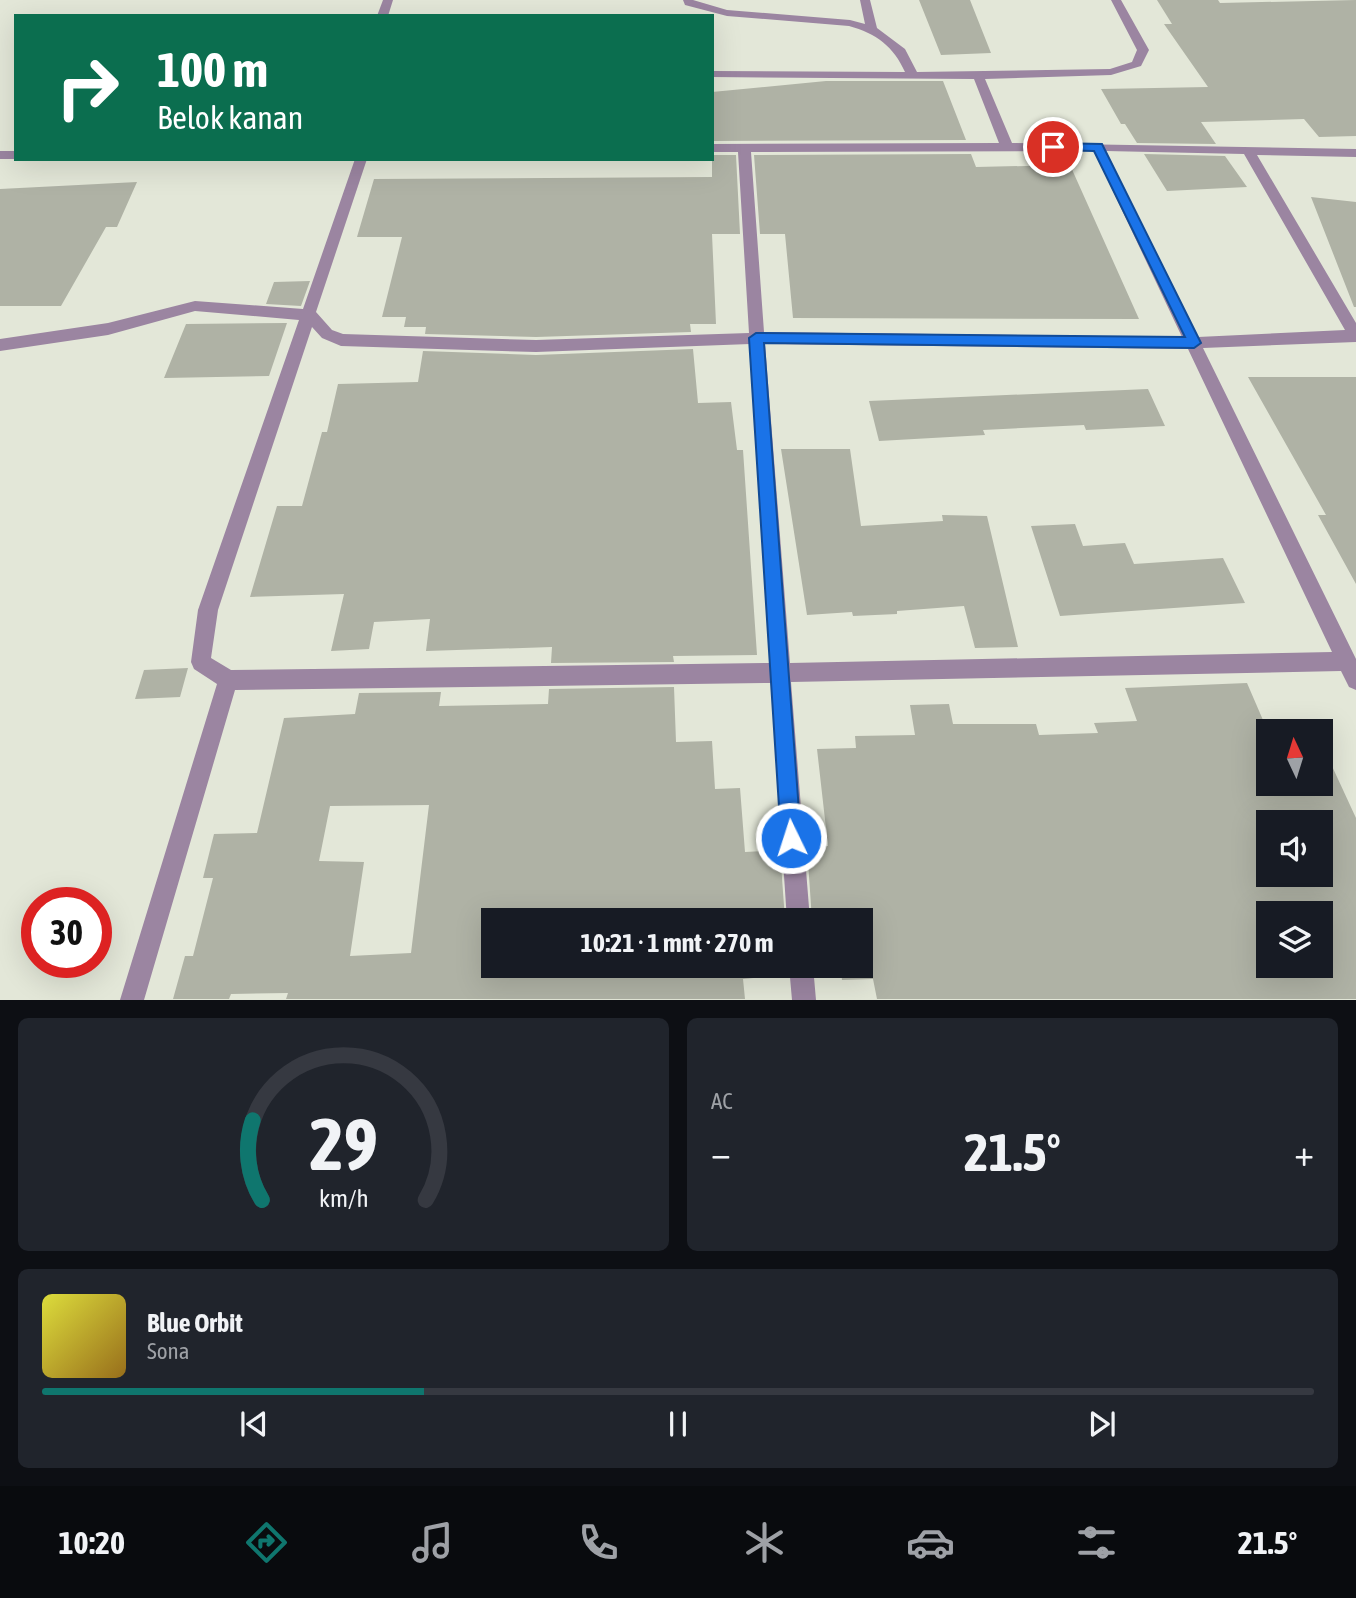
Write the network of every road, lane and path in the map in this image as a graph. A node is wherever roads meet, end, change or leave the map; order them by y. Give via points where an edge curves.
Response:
1 (864, 0) edge
2 (1116, 0) edge
3 (689, 6) edge
4 (872, 29) junction
5 (714, 74) edge
6 (912, 74) junction
7 (978, 76) junction
8 (1007, 147) junction
9 (1098, 147) junction
10 (714, 148) edge
11 (744, 148) junction
12 (1249, 152) junction
13 (1356, 153) edge
14 (360, 161) edge
15 (310, 315) junction
16 (1356, 335) edge
17 (756, 338) junction
18 (1194, 343) junction
19 (0, 345) edge
20 (1347, 661) junction
21 (778, 674) junction
22 (228, 680) junction
23 (1356, 680) edge
24 (796, 908) edge
25 (802, 978) edge
26 (132, 999) edge
27 (804, 999) edge

1 - 4 street
2 - 7 street via 1143,50 1137,64 1111,72
3 - 4 street
4 - 6 street via 901,51
5 - 6 street
6 - 7 street
7 - 8 street
8 - 9 street
8 - 11 street
9 - 12 street
9 - 18 street
10 - 11 street
11 - 17 street
12 - 13 street
12 - 16 street
14 - 15 street
15 - 17 street via 327,334 341,340 536,346
15 - 19 street via 195,306 108,329
15 - 22 street via 208,610 201,662
16 - 18 street
17 - 18 street
17 - 21 street
18 - 20 street
20 - 21 street
20 - 23 street
21 - 22 street
21 - 24 street
22 - 26 street
25 - 27 street

